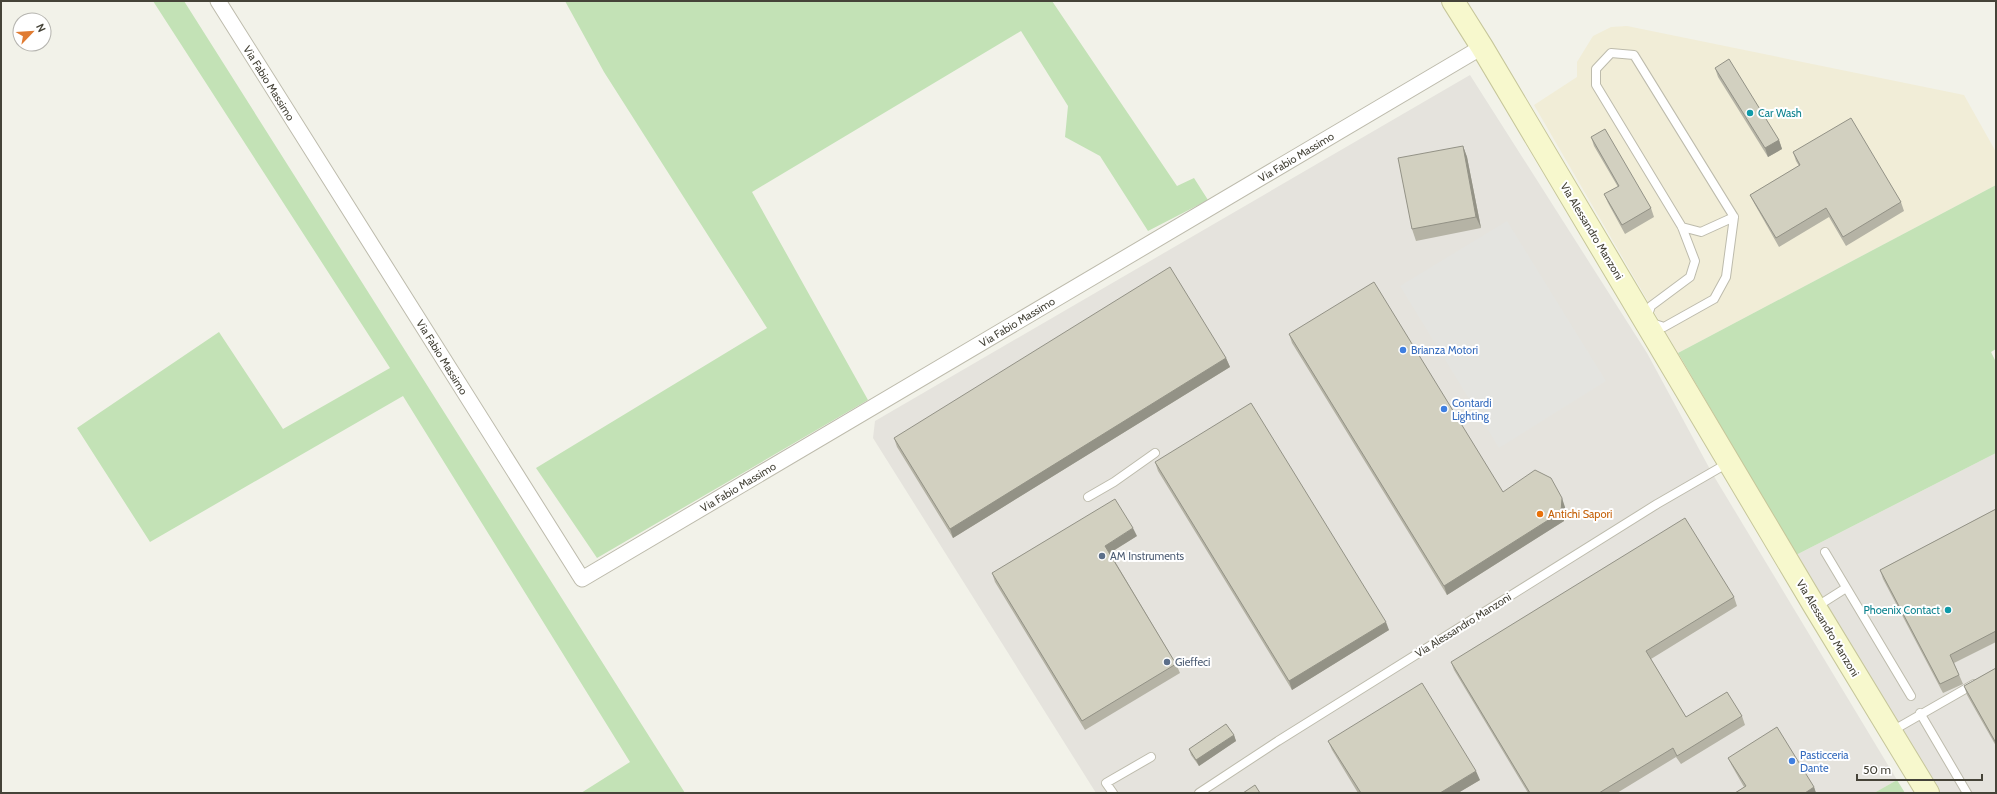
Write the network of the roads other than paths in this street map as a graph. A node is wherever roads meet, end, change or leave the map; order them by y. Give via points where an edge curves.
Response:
1 (218, 1) edge
2 (1435, 1) edge
3 (1453, 1) edge
4 (1477, 38) junction
5 (1734, 217) junction
6 (1682, 227) junction
7 (1646, 321) junction
8 (1155, 453) dead end
9 (1730, 462) junction
10 (1088, 497) dead end
11 (1825, 552) dead end
12 (1846, 588) junction
13 (1815, 608) junction
14 (1982, 679) edge
15 (1910, 696) dead end
16 (1920, 714) junction
17 (1891, 731) junction
18 (1151, 757) dead end
19 (1112, 793) edge
20 (1199, 793) edge
21 (1928, 793) edge
22 (1967, 793) edge

1 - 4 street, Via Fabio Massimo via 582,579
2 - 4 main road
3 - 4 main road, Via Alessandro Manzoni
4 - 7 main road, Via Alessandro Manzoni
5 - 6 lane via 1701,232
5 - 6 lane via 1634,55 1611,53 1596,69 1596,85
5 - 7 lane via 1726,277 1714,299 1664,328
6 - 7 lane via 1695,261 1690,278 1651,306
7 - 9 main road, Via Alessandro Manzoni
8 - 10 lane
9 - 13 main road, Via Alessandro Manzoni
9 - 20 lane, Via Alessandro Manzoni via 1650,508 1285,736
11 - 12 lane
12 - 13 lane
12 - 15 lane
13 - 17 main road, Via Alessandro Manzoni
14 - 16 lane
16 - 17 lane
16 - 22 lane
17 - 21 main road, Via Alessandro Manzoni
18 - 19 lane via 1106,783

